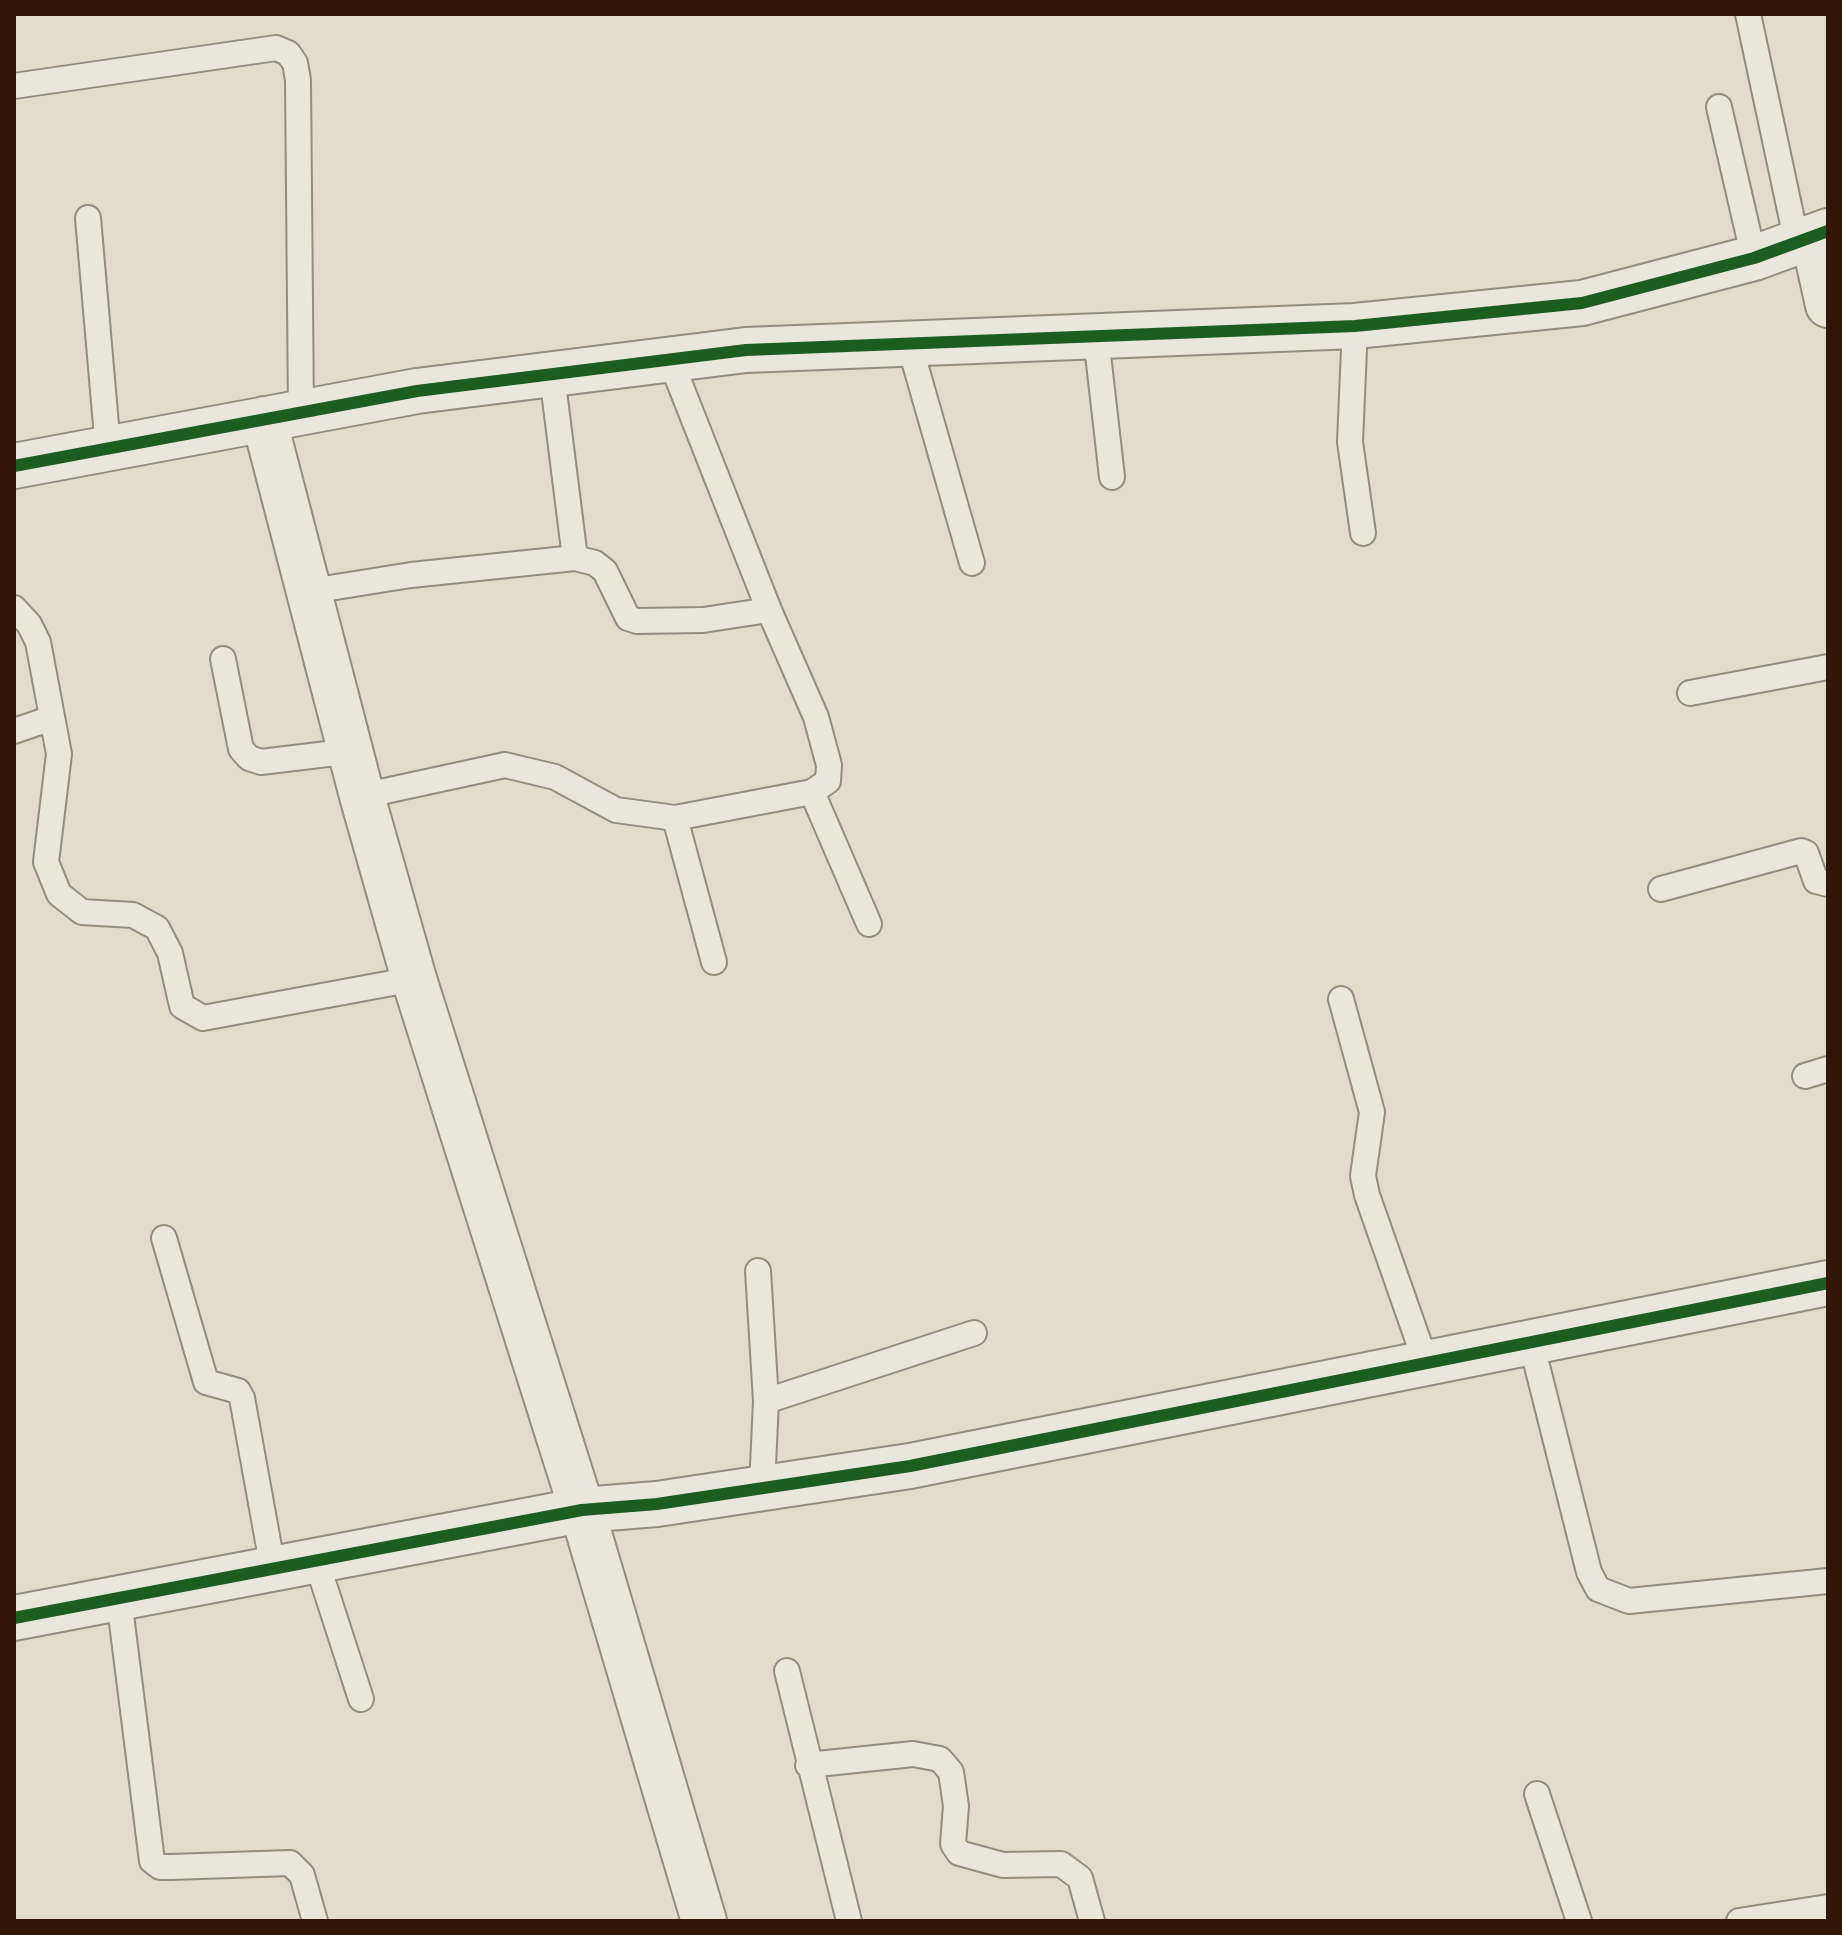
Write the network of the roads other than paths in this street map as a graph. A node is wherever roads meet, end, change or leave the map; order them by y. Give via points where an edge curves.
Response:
1 (1748, 14) edge
2 (14, 86) edge
3 (1719, 107) dead end
4 (88, 218) dead end
5 (1812, 237) edge
6 (1754, 258) junction
7 (1828, 305) edge
8 (1355, 326) junction
9 (1096, 337) junction
10 (909, 343) junction
11 (670, 359) junction
12 (552, 375) junction
13 (282, 417) junction
14 (108, 448) junction
15 (14, 466) edge
16 (1112, 477) dead end
17 (1363, 533) dead end
18 (575, 558) junction
19 (972, 563) dead end
20 (311, 591) junction
21 (14, 608) edge
22 (769, 610) junction
23 (223, 659) dead end
24 (1828, 667) edge
25 (1690, 693) dead end
26 (52, 718) junction
27 (14, 731) edge
28 (352, 751) junction
29 (812, 792) junction
30 (362, 796) junction
31 (675, 818) junction
32 (1828, 884) edge
33 (1661, 889) dead end
34 (869, 924) dead end
35 (714, 962) dead end
36 (414, 979) junction
37 (1341, 999) dead end
38 (164, 1238) dead end
39 (758, 1271) dead end
40 (1828, 1283) edge
41 (974, 1333) dead end
42 (1531, 1342) junction
43 (1426, 1363) junction
44 (766, 1401) junction
45 (762, 1487) junction
46 (582, 1510) junction
47 (316, 1560) junction
48 (273, 1569) junction
49 (1828, 1581) edge
50 (119, 1599) junction
51 (14, 1618) edge
52 (787, 1671) dead end
53 (361, 1699) dead end
54 (808, 1765) junction
55 (1537, 1794) dead end
56 (1828, 1907) edge
57 (315, 1921) edge
58 (704, 1921) edge
59 (849, 1921) edge
60 (1092, 1921) edge
61 (1579, 1921) edge
62 (1739, 1921) edge

1 - 5 lane
2 - 13 lane via 276,48 288,53 298,80
3 - 6 lane
4 - 14 lane
5 - 6 street
5 - 7 street
6 - 8 street via 1582,303
8 - 9 street
8 - 17 lane via 1350,442
9 - 10 street
9 - 16 lane
10 - 11 street
10 - 19 lane
11 - 12 street
11 - 22 lane
12 - 13 street via 417,391
12 - 18 lane
13 - 14 street
13 - 20 street
14 - 15 street
18 - 20 lane
18 - 22 lane via 605,571 628,618 637,621 703,620
20 - 28 street
21 - 26 lane via 34,632
22 - 29 lane via 816,717 829,765 828,781
23 - 28 lane via 241,749 249,758 261,762
24 - 25 lane
26 - 27 lane
26 - 36 lane via 59,754 46,862 59,894 82,912 133,915 157,928 170,953 182,1006 203,1018 231,1015
28 - 30 street
29 - 31 lane
29 - 34 lane
30 - 31 lane via 505,765 555,777 616,810
30 - 36 street
31 - 35 lane
32 - 33 lane via 1816,881 1801,851
36 - 46 street
37 - 43 lane via 1372,1112 1363,1176 1367,1195
38 - 48 lane via 206,1382 238,1391 242,1398
39 - 44 lane
40 - 42 street
41 - 44 lane
42 - 43 street
42 - 49 lane via 1589,1572 1598,1589 1629,1601
43 - 45 street via 910,1466
44 - 45 lane
45 - 46 street
46 - 47 street
46 - 58 street
47 - 48 street
47 - 53 lane
48 - 50 street
50 - 51 street
50 - 57 lane via 152,1861 160,1867 290,1863 302,1875
52 - 54 lane
54 - 59 lane
54 - 60 lane via 913,1754 940,1759 951,1772 956,1806 953,1844 959,1853 1003,1865 1061,1864 1073,1870
55 - 61 lane
56 - 62 lane

